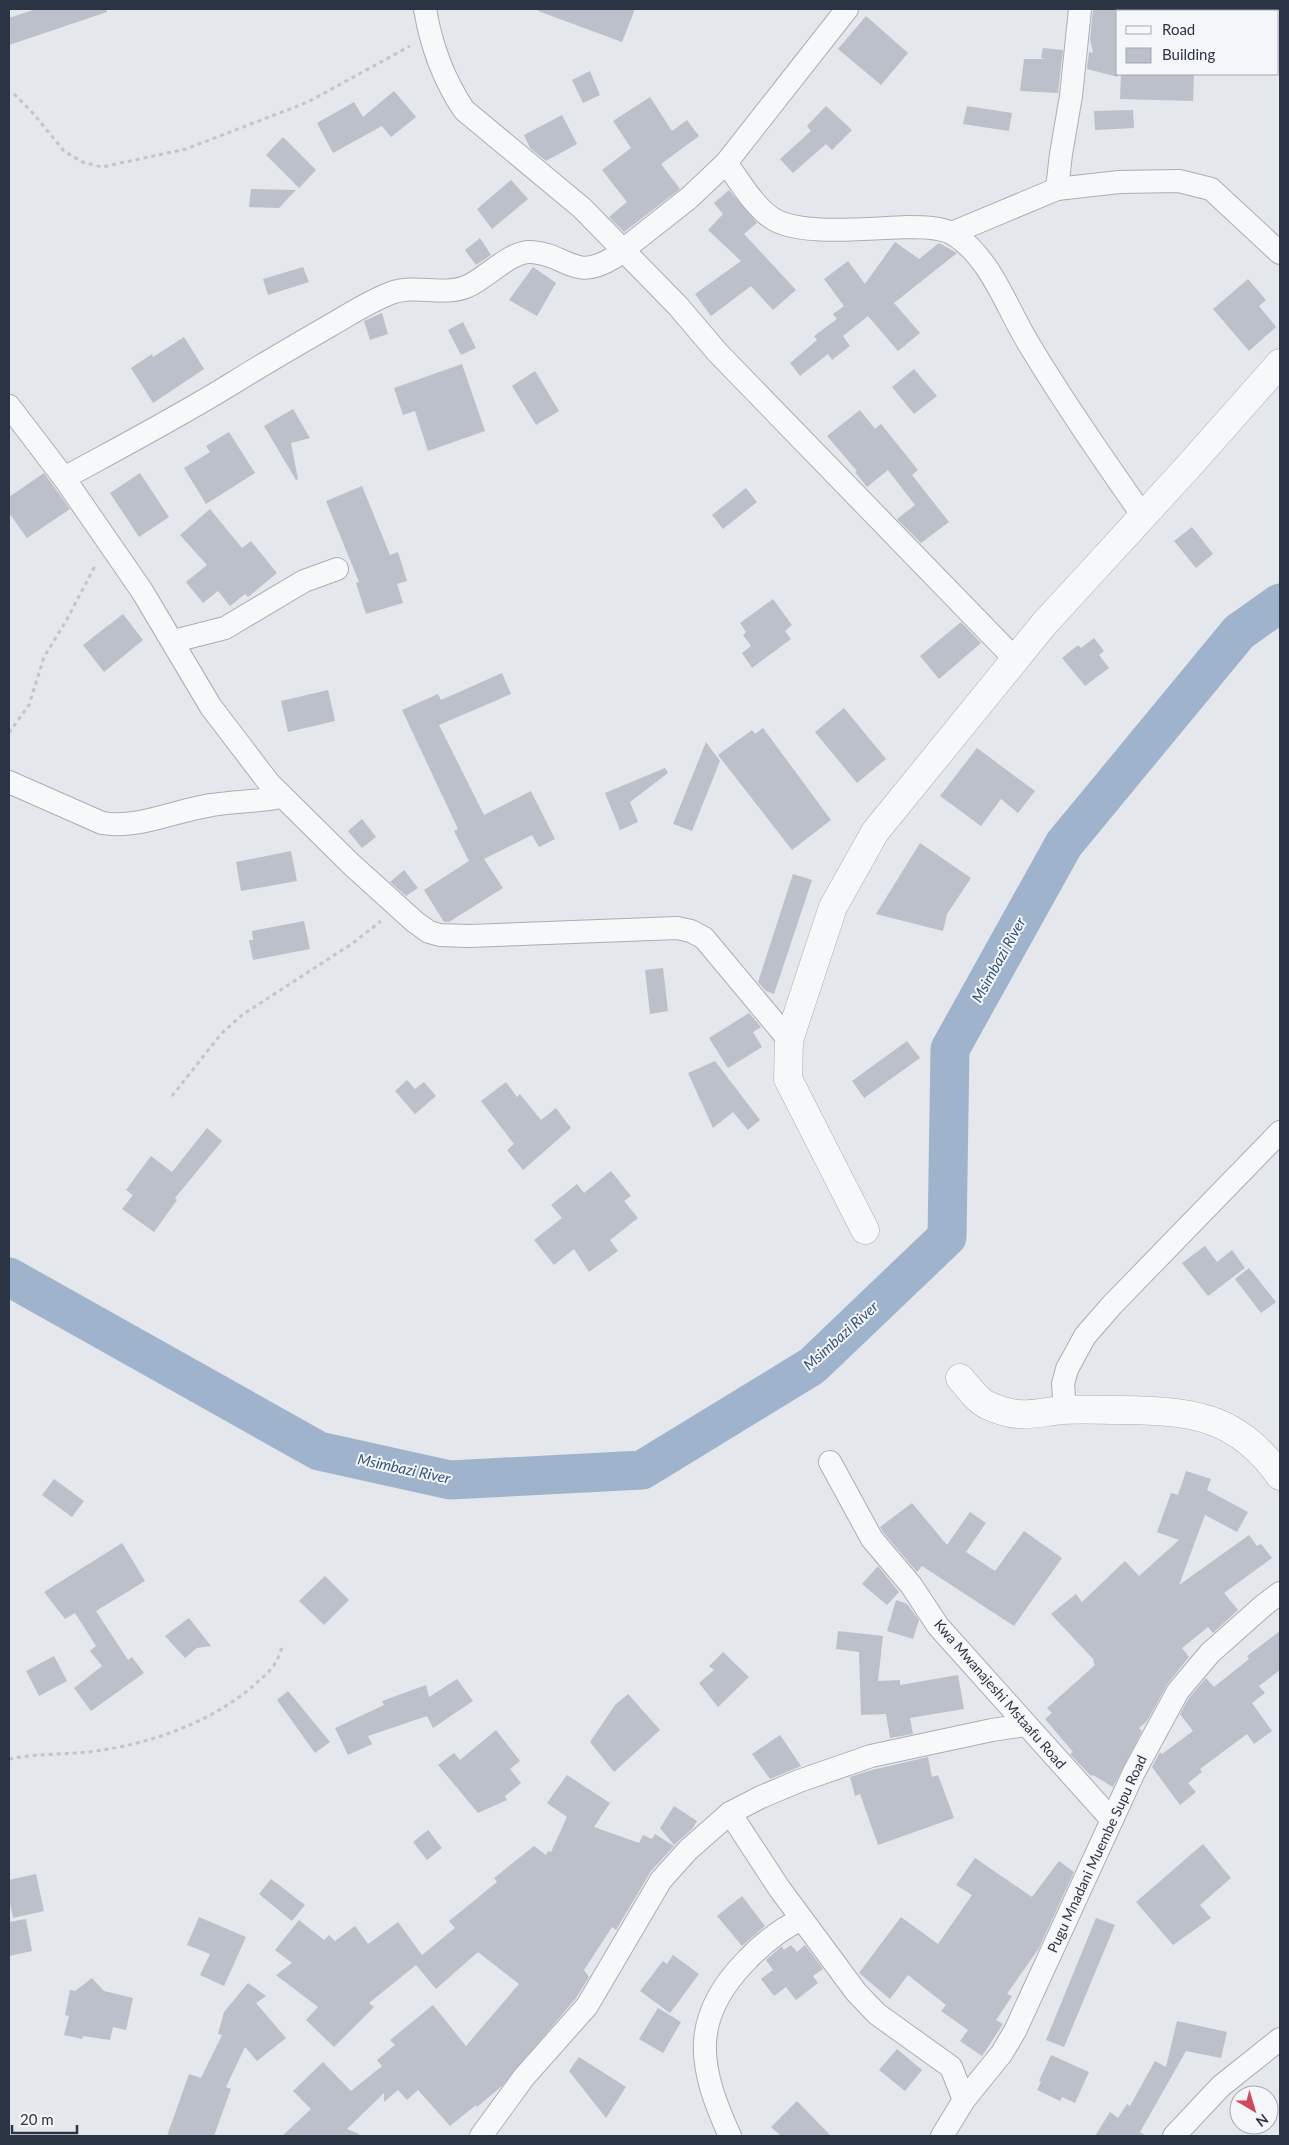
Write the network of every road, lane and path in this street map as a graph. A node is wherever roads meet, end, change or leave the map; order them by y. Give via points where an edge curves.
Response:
1 (425, 9) edge
2 (847, 9) edge
3 (1080, 9) edge
4 (431, 35) junction
5 (14, 94) dead end
6 (726, 163) junction
7 (1057, 189) junction
8 (952, 233) junction
9 (623, 250) junction
10 (1280, 253) edge
11 (1280, 363) edge
12 (9, 406) edge
13 (64, 478) junction
14 (1143, 516) junction
15 (112, 549) junction
16 (337, 569) dead end
17 (174, 641) junction
18 (1015, 659) junction
19 (9, 733) edge
20 (9, 782) edge
21 (281, 797) junction
22 (397, 908) junction
23 (789, 1040) junction
24 (172, 1096) dead end
25 (1280, 1132) edge
26 (865, 1230) dead end
27 (960, 1378) dead end
28 (1065, 1410) junction
29 (830, 1462) dead end
30 (1280, 1476) edge
31 (1280, 1594) edge
32 (283, 1645) dead end
33 (1025, 1725) junction
34 (9, 1759) edge
35 (730, 1813) junction
36 (1112, 1820) junction
37 (802, 1919) junction
38 (1280, 2039) edge
39 (964, 2100) junction
40 (481, 2136) edge
41 (730, 2136) edge
42 (942, 2136) edge
43 (1174, 2136) edge

1 - 4 street
2 - 6 street
3 - 7 street
4 - 5 path via 308,102 186,149 102,167 82,162 64,151
4 - 9 street via 437,58 464,110 582,208
6 - 8 street via 758,204 774,219 792,226 821,229 919,227
6 - 9 street via 689,198
7 - 8 street
7 - 10 street via 1120,182 1179,181 1211,189
8 - 14 street via 983,262 1029,346
9 - 13 street via 601,266 589,269 531,252 513,255 486,277 464,288 392,292
9 - 18 street via 718,353
11 - 14 street
12 - 13 street
13 - 15 street
14 - 18 street
15 - 17 street
15 - 19 path via 95,566 44,657 29,705
16 - 17 street via 304,581 225,628
17 - 21 street via 211,707
18 - 23 street via 875,832 833,907
20 - 21 street via 113,825 212,805
21 - 22 street
22 - 23 street via 429,932 440,935 532,935 677,928 691,931 704,938
22 - 24 path via 353,943 242,1015 221,1034
23 - 26 street via 788,1079
25 - 28 street via 1085,1336 1067,1369 1063,1384
27 - 28 street via 984,1404 1018,1416
28 - 30 street via 1202,1416 1238,1433 1265,1454
29 - 33 street, Kwa Mwanajeshi Mstaafu Road via 872,1539 938,1626 1014,1708
31 - 36 street, Pugu Mnadani Muembe Supu Road via 1210,1653 1178,1691
32 - 34 path via 272,1667 250,1687 195,1724 155,1739 96,1751
33 - 35 street via 871,1756 799,1781
33 - 36 street, Kwa Mwanajeshi Mstaafu Road
35 - 37 street
35 - 40 street via 688,1850 661,1880 587,2006 524,2077
36 - 39 street, Pugu Mnadani Muembe Supu Road via 1015,2031 1002,2053
37 - 39 street via 843,1975 877,2014 951,2067
37 - 41 street via 786,1926 758,1948 736,1971 712,2006 704,2034 706,2066
38 - 43 street via 1221,2086
39 - 42 street, Pugu Mnadani Muembe Supu Road

